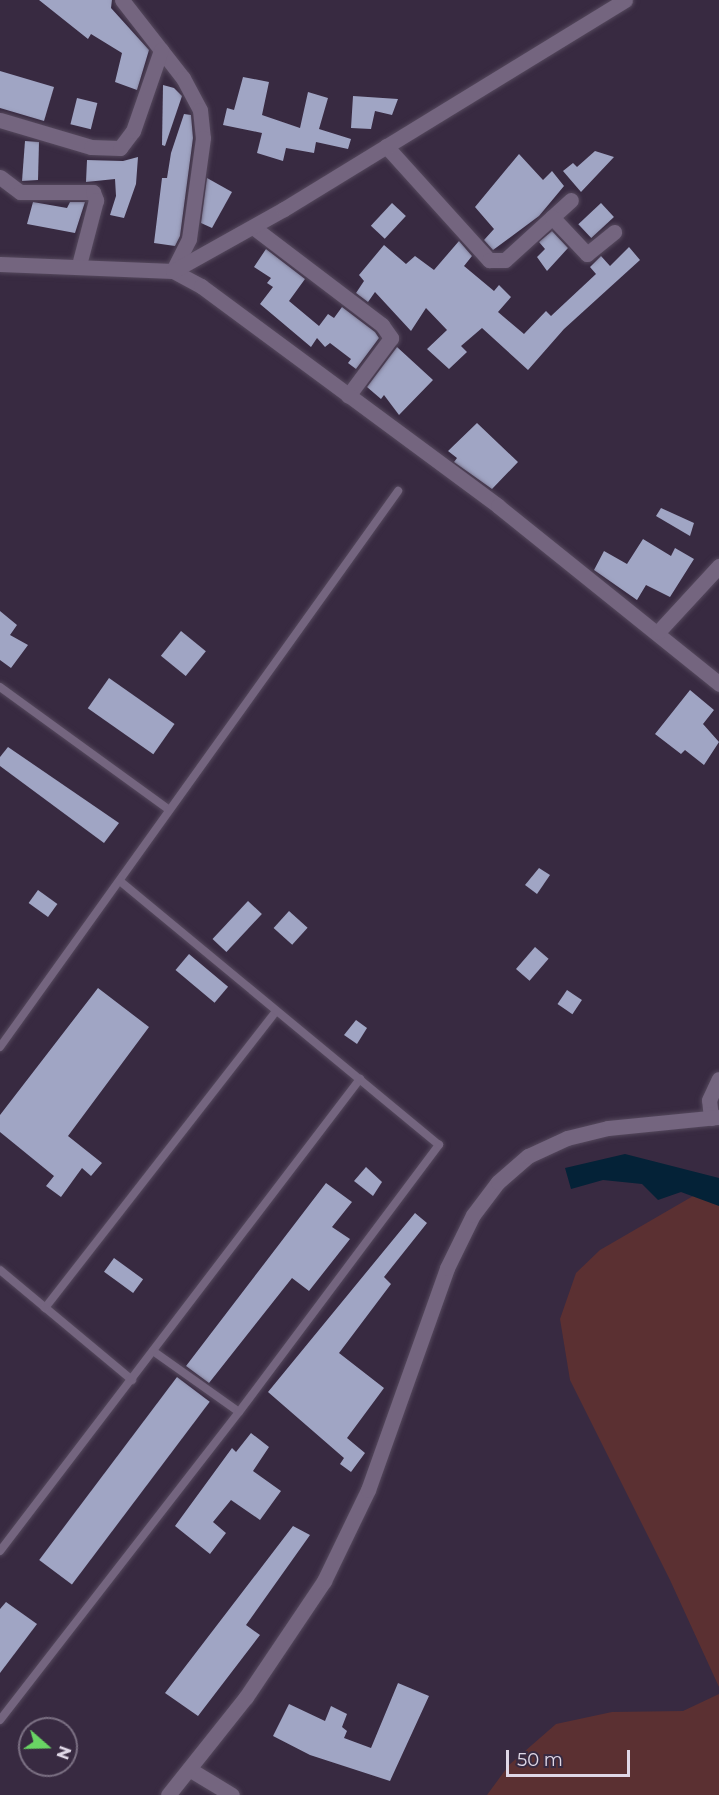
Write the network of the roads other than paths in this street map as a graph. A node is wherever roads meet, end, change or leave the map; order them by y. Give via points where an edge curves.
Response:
1 (122, 0) edge
2 (625, 0) edge
3 (161, 50) junction
4 (0, 120) edge
5 (386, 146) junction
6 (0, 177) edge
7 (572, 200) dead end
8 (552, 218) junction
9 (254, 227) junction
10 (614, 232) dead end
11 (0, 264) edge
12 (79, 266) junction
13 (173, 271) junction
14 (348, 396) junction
15 (398, 491) dead end
16 (719, 566) edge
17 (658, 632) junction
18 (719, 684) edge
19 (0, 687) edge
20 (169, 810) junction
21 (120, 881) junction
22 (275, 1013) junction
23 (0, 1047) edge
24 (360, 1079) junction
25 (719, 1079) edge
26 (715, 1118) edge
27 (0, 1270) edge
28 (45, 1308) junction
29 (153, 1351) junction
30 (132, 1380) junction
31 (239, 1412) junction
32 (0, 1551) edge
33 (0, 1720) edge
34 (189, 1769) junction
35 (168, 1795) edge
36 (232, 1795) edge

1 - 3 street
2 - 5 street
3 - 4 street via 133,131 120,148 91,147
3 - 13 street via 200,110 203,138 189,239
5 - 8 street via 489,260 505,260
5 - 9 street
6 - 12 street via 20,192 93,192 96,200
7 - 8 street
8 - 10 street via 587,254
9 - 13 street
9 - 14 street via 382,325 391,338
11 - 12 street
12 - 13 street
13 - 14 street via 201,286
14 - 17 street
15 - 20 lane
16 - 17 street
17 - 18 street
19 - 20 lane
20 - 21 lane
21 - 22 lane
21 - 23 lane
22 - 24 lane
22 - 28 lane
24 - 29 lane
24 - 31 lane via 439,1145
25 - 26 street via 709,1100
26 - 34 street via 608,1128 567,1138 528,1156 498,1182 473,1215 447,1268 368,1490 324,1581 246,1697
27 - 28 lane
28 - 30 lane
29 - 30 lane
29 - 31 lane
30 - 32 lane
31 - 33 lane
34 - 35 street
34 - 36 street

